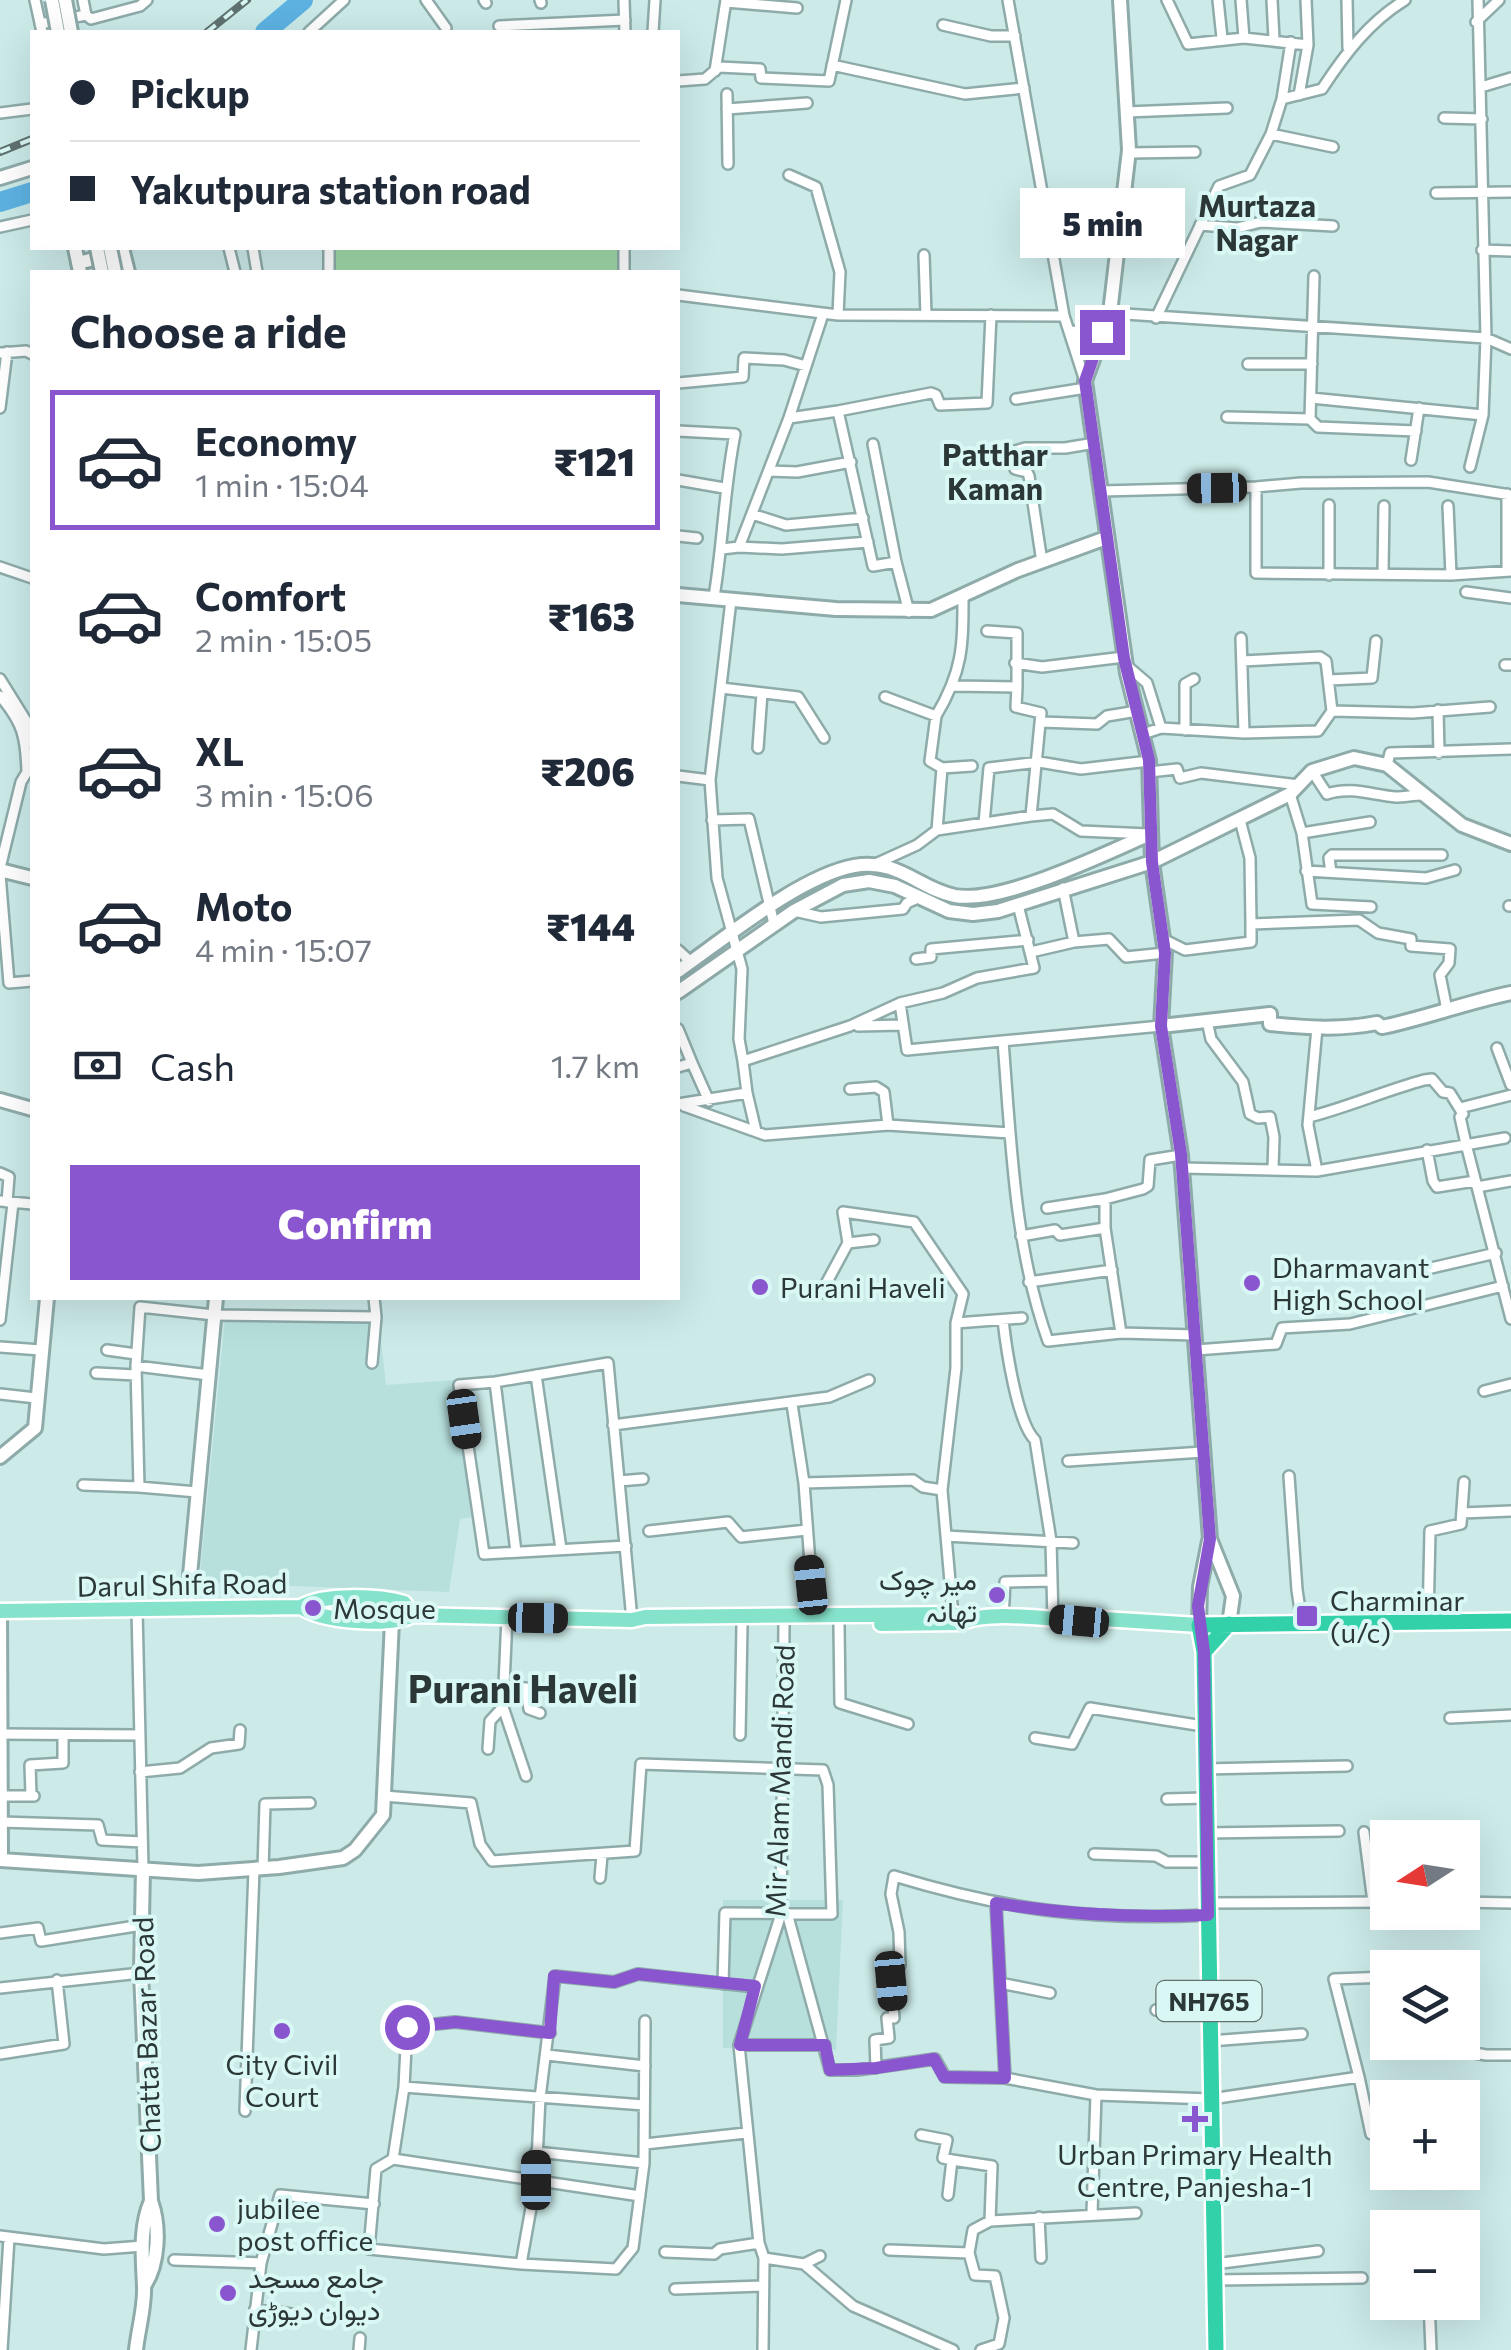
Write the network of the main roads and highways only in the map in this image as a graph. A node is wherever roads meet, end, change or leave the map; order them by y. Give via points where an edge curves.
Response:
1 (301, 1607) junction
2 (0, 1611) edge
3 (413, 1615) junction
4 (959, 1618) junction
5 (634, 1620) junction
6 (1503, 1621) edge
7 (1229, 1624) junction
8 (1193, 1625) junction
9 (1511, 1629) edge
10 (1204, 1652) junction
11 (1216, 2350) edge

1 - 2 main road, Darul Shifa Road
1 - 3 main road, Darul Shifa Road via 318,1617 392,1621
1 - 3 main road via 321,1598 401,1601
3 - 5 main road, Darul Shifa Road
4 - 5 main road, Darul Shifa Road
4 - 5 main road via 661,1626
4 - 8 main road, Darul Shifa Road via 1083,1619 1086,1627
6 - 7 highway
6 - 9 highway
7 - 8 highway
7 - 10 highway
8 - 10 highway, NH765
10 - 11 highway, NH765

